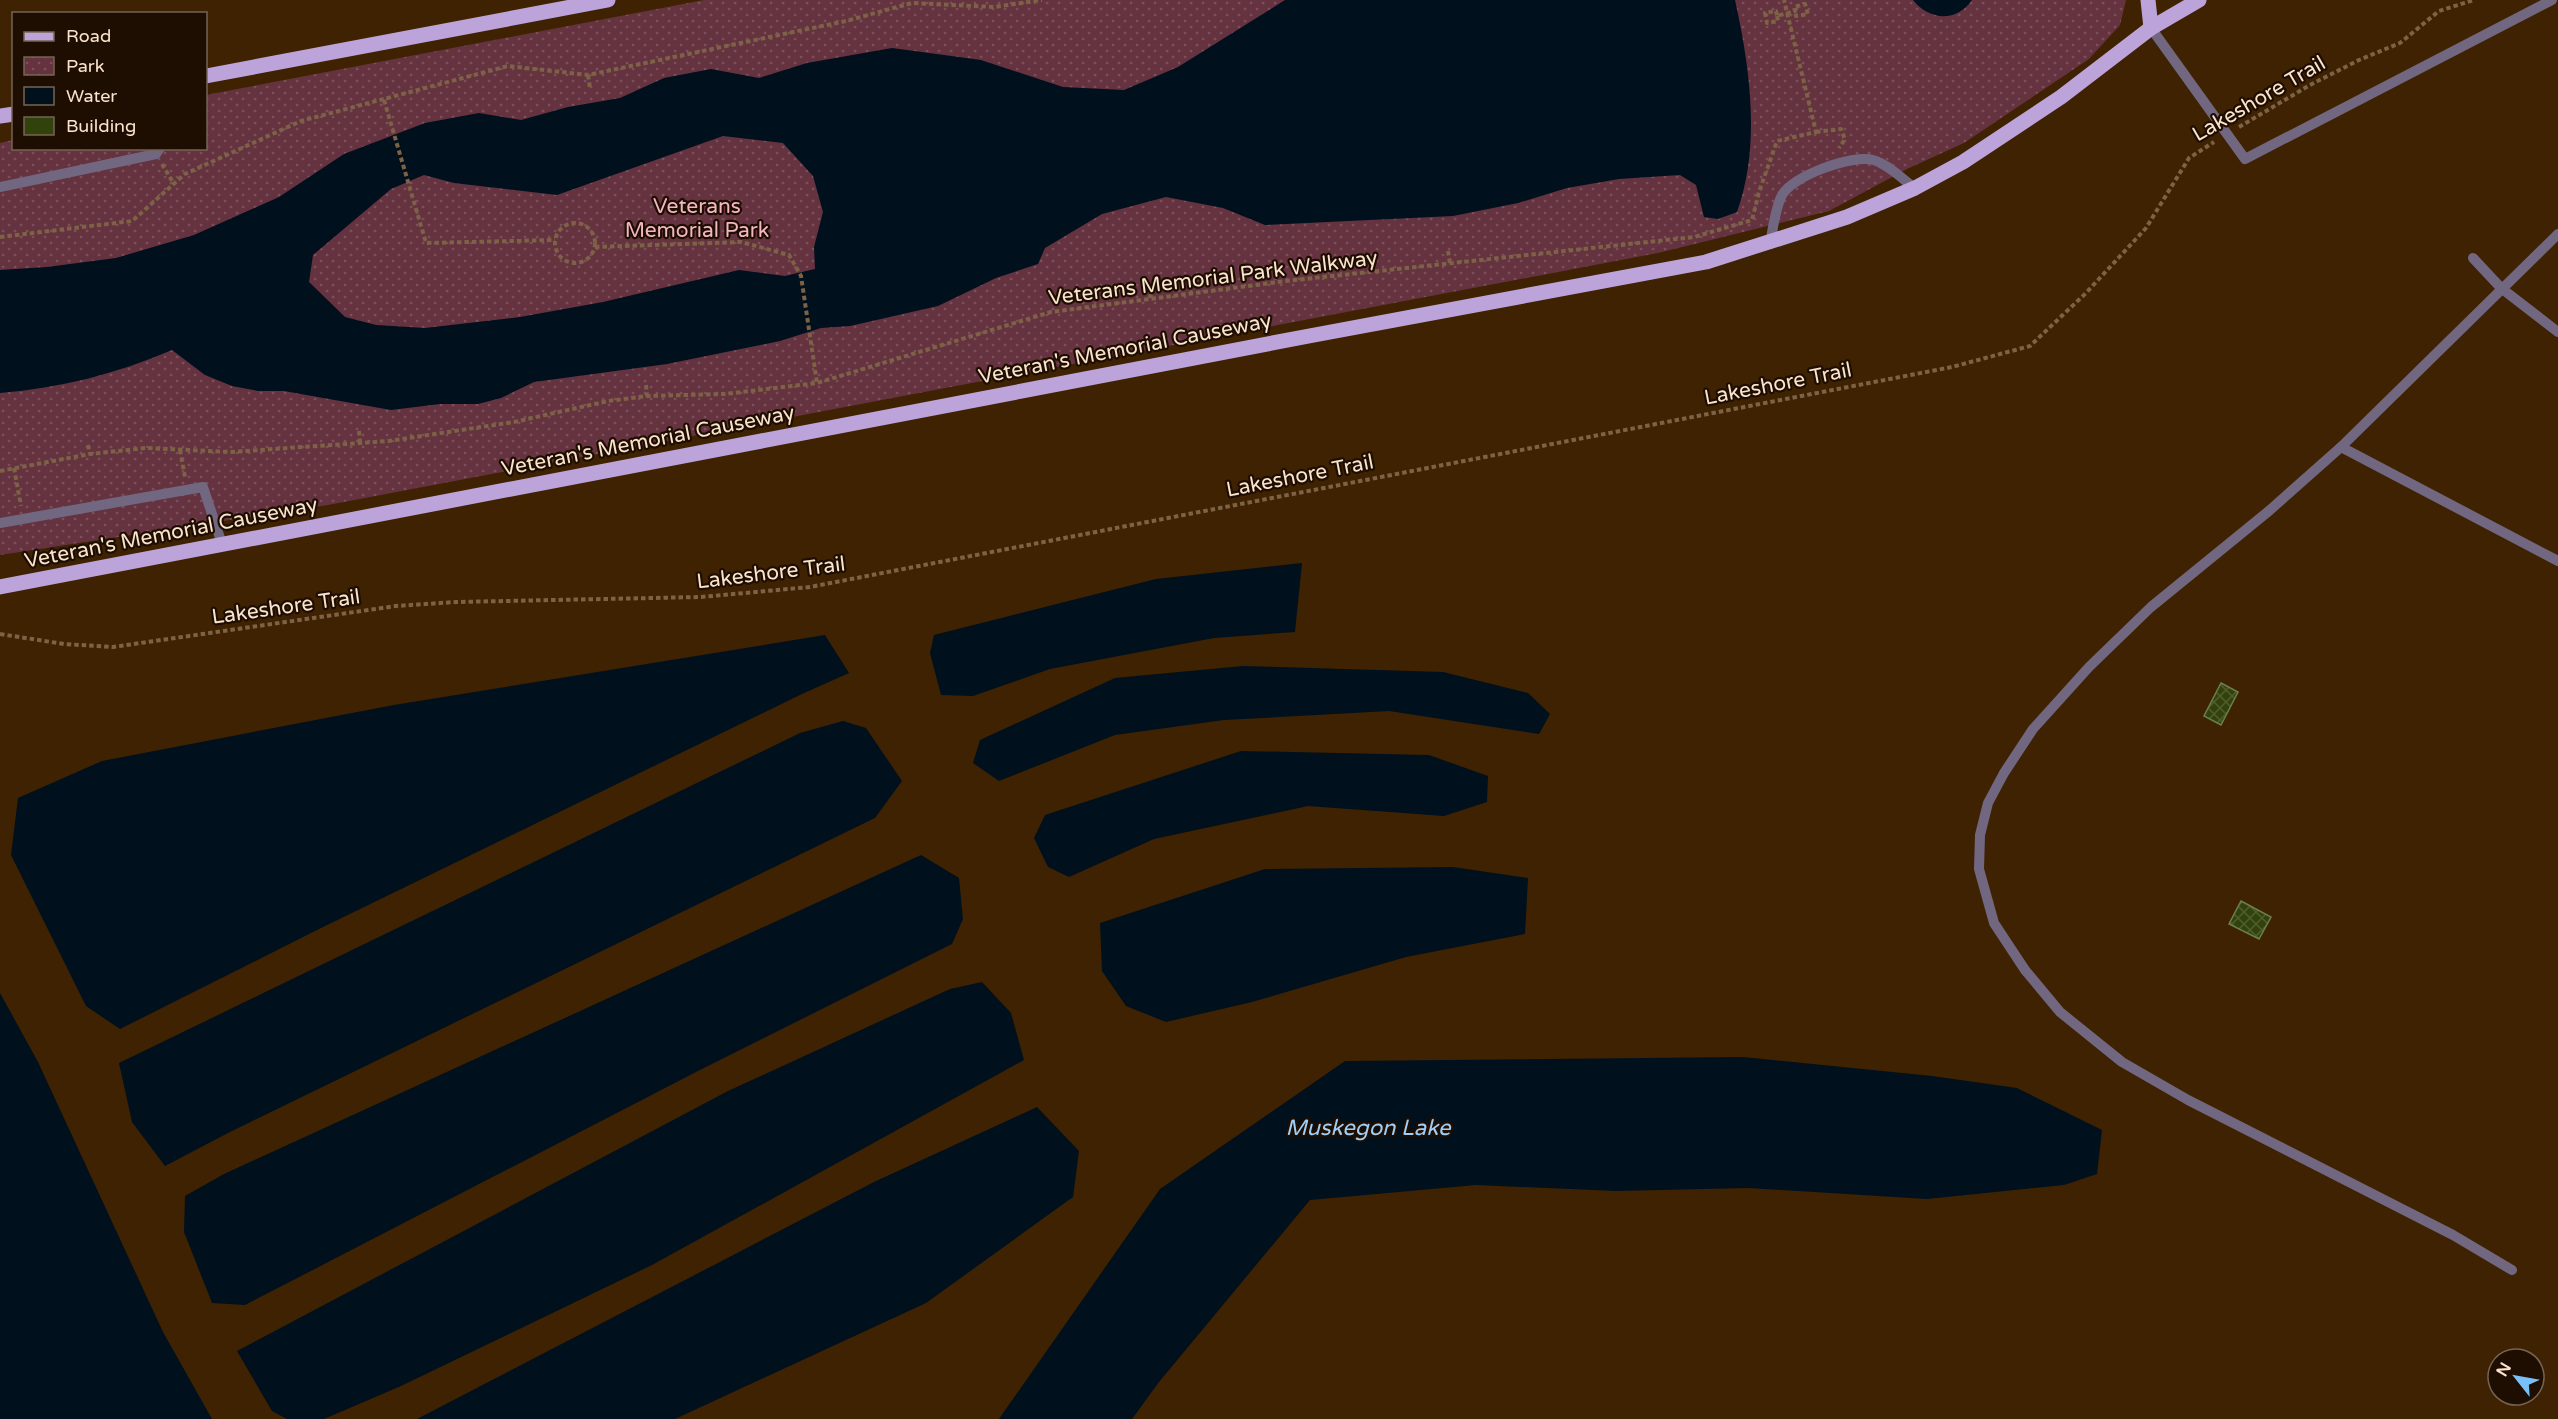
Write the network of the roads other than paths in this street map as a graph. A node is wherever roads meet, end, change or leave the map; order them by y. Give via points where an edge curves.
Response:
1 (608, 0) edge
2 (2148, 0) edge
3 (2199, 0) edge
4 (2552, 0) edge
5 (2151, 28) junction
6 (207, 76) edge
7 (158, 151) edge
8 (0, 187) edge
9 (1915, 188) junction
10 (2558, 234) edge
11 (1770, 244) junction
12 (2473, 258) dead end
13 (2501, 288) junction
14 (2558, 332) edge
15 (2342, 447) junction
16 (0, 523) edge
17 (222, 544) junction
18 (2558, 561) edge
19 (0, 587) edge
20 (2512, 1270) dead end

1 - 6 main road
2 - 5 main road
3 - 5 main road, Veteran's Memorial Causeway
4 - 5 lane via 2245,159
5 - 9 main road, Veteran's Memorial Causeway via 2061,97 1963,162
7 - 8 lane
9 - 11 main road, Veteran's Memorial Causeway
9 - 11 lane via 1873,159 1857,158 1826,168 1786,188
10 - 13 lane
11 - 17 main road, Veteran's Memorial Causeway via 1707,262
12 - 13 lane
13 - 14 lane
13 - 15 lane
15 - 18 lane
15 - 20 lane via 2151,607 2033,729 1988,803 1980,836 1979,869 1994,922 2025,970 2060,1012 2122,1062 2188,1100 2453,1235
16 - 17 lane via 203,487
17 - 19 main road, Veteran's Memorial Causeway

